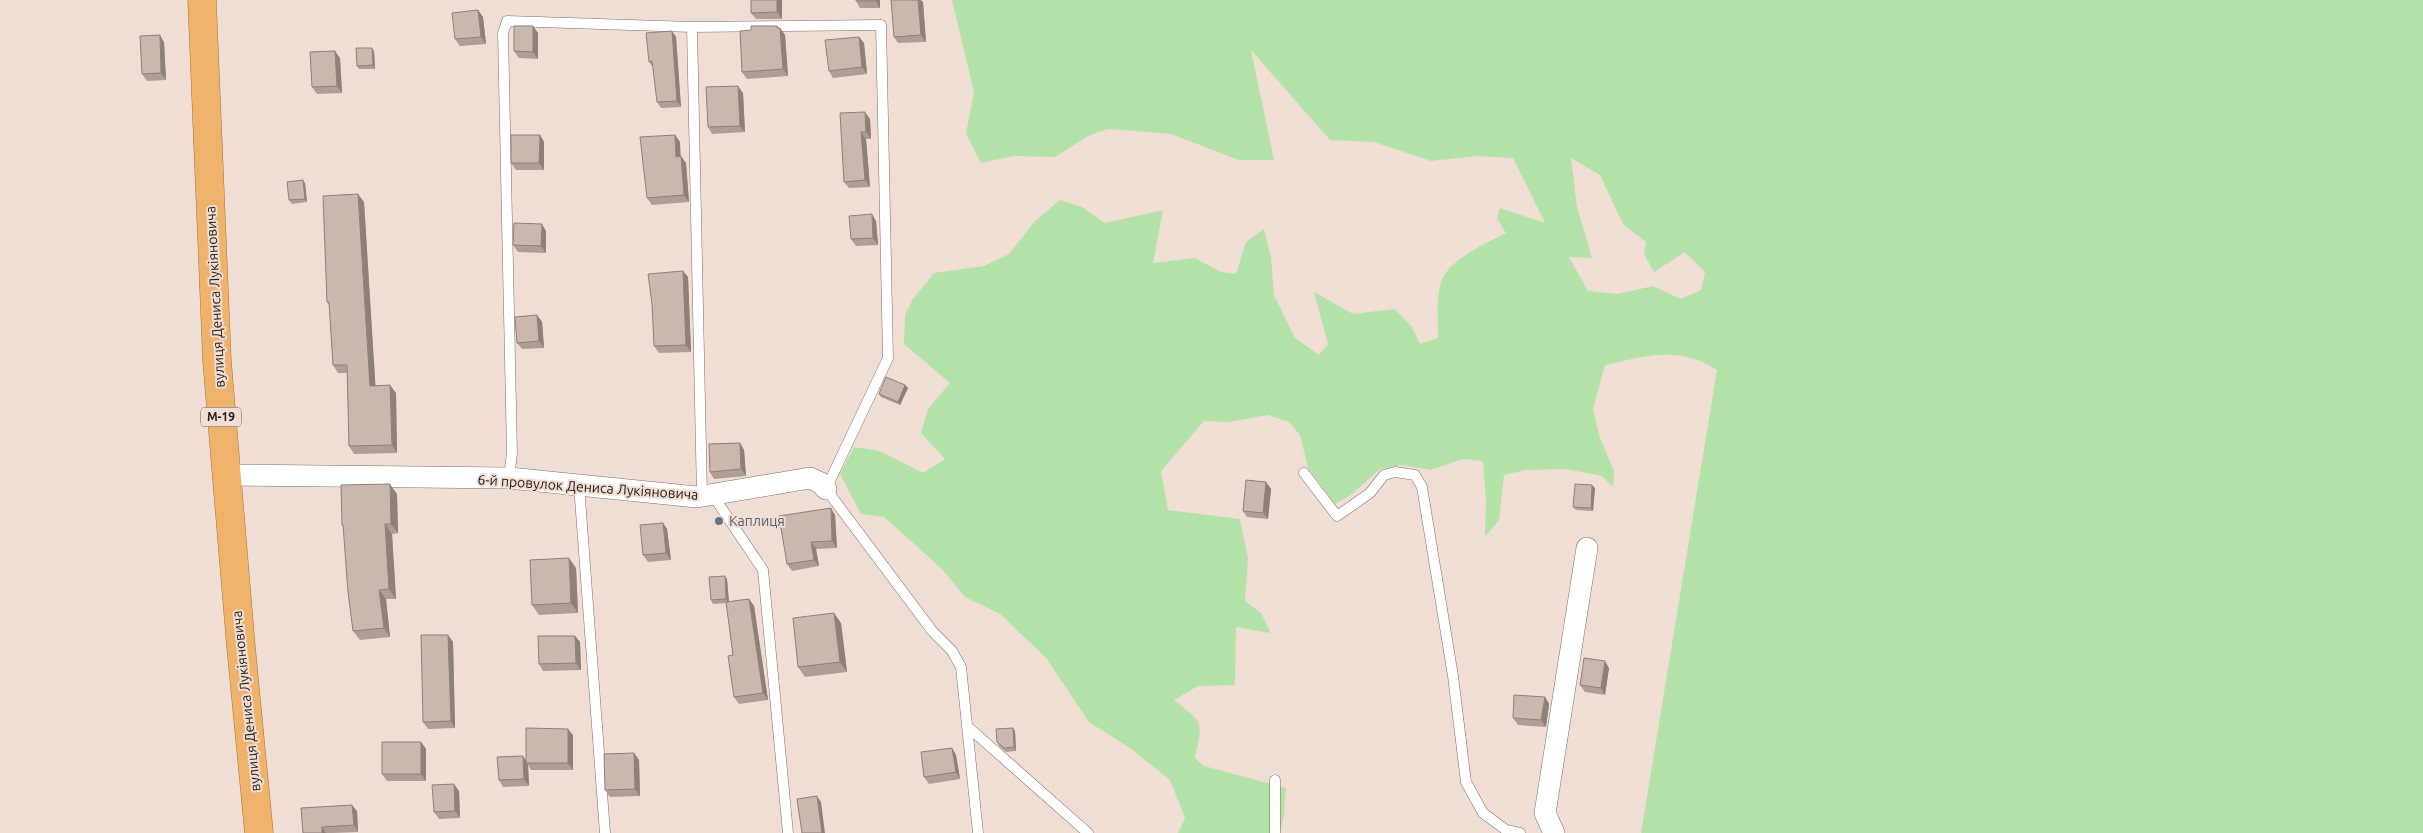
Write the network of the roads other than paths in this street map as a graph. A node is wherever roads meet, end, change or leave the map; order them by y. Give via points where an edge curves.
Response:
1 (202, 0) edge
2 (692, 26) junction
3 (1304, 473) dead end
4 (225, 475) junction
5 (509, 478) junction
6 (579, 485) junction
7 (826, 488) junction
8 (707, 495) junction
9 (1587, 548) dead end
10 (967, 726) junction
11 (1275, 780) dead end
12 (259, 833) edge
13 (605, 833) edge
14 (788, 833) edge
15 (978, 833) edge
16 (1088, 833) edge
17 (1275, 833) edge
18 (1520, 833) edge
19 (1554, 833) edge

1 - 4 highway, вулиця Дениса Лукіяновича / М-19
2 - 5 lane via 507,21 503,33 512,453
2 - 7 lane via 881,25 888,358
2 - 8 lane
3 - 18 lane via 1336,516 1370,493 1384,475 1395,472 1414,475 1422,487 1453,676 1466,782 1483,814 1506,830
4 - 5 street, 6-й провулок Дениса Лукіяновича
4 - 12 highway, вулиця Дениса Лукіяновича / М-19
5 - 6 street, 6-й провулок Дениса Лукіяновича
6 - 8 street, 6-й провулок Дениса Лукіяновича
6 - 13 lane
7 - 8 street, 6-й провулок Дениса Лукіяновича via 810,478
7 - 10 lane via 933,632 952,651 961,667
8 - 14 lane via 763,570
9 - 19 street via 1545,813
10 - 15 lane
10 - 16 lane
11 - 17 lane

